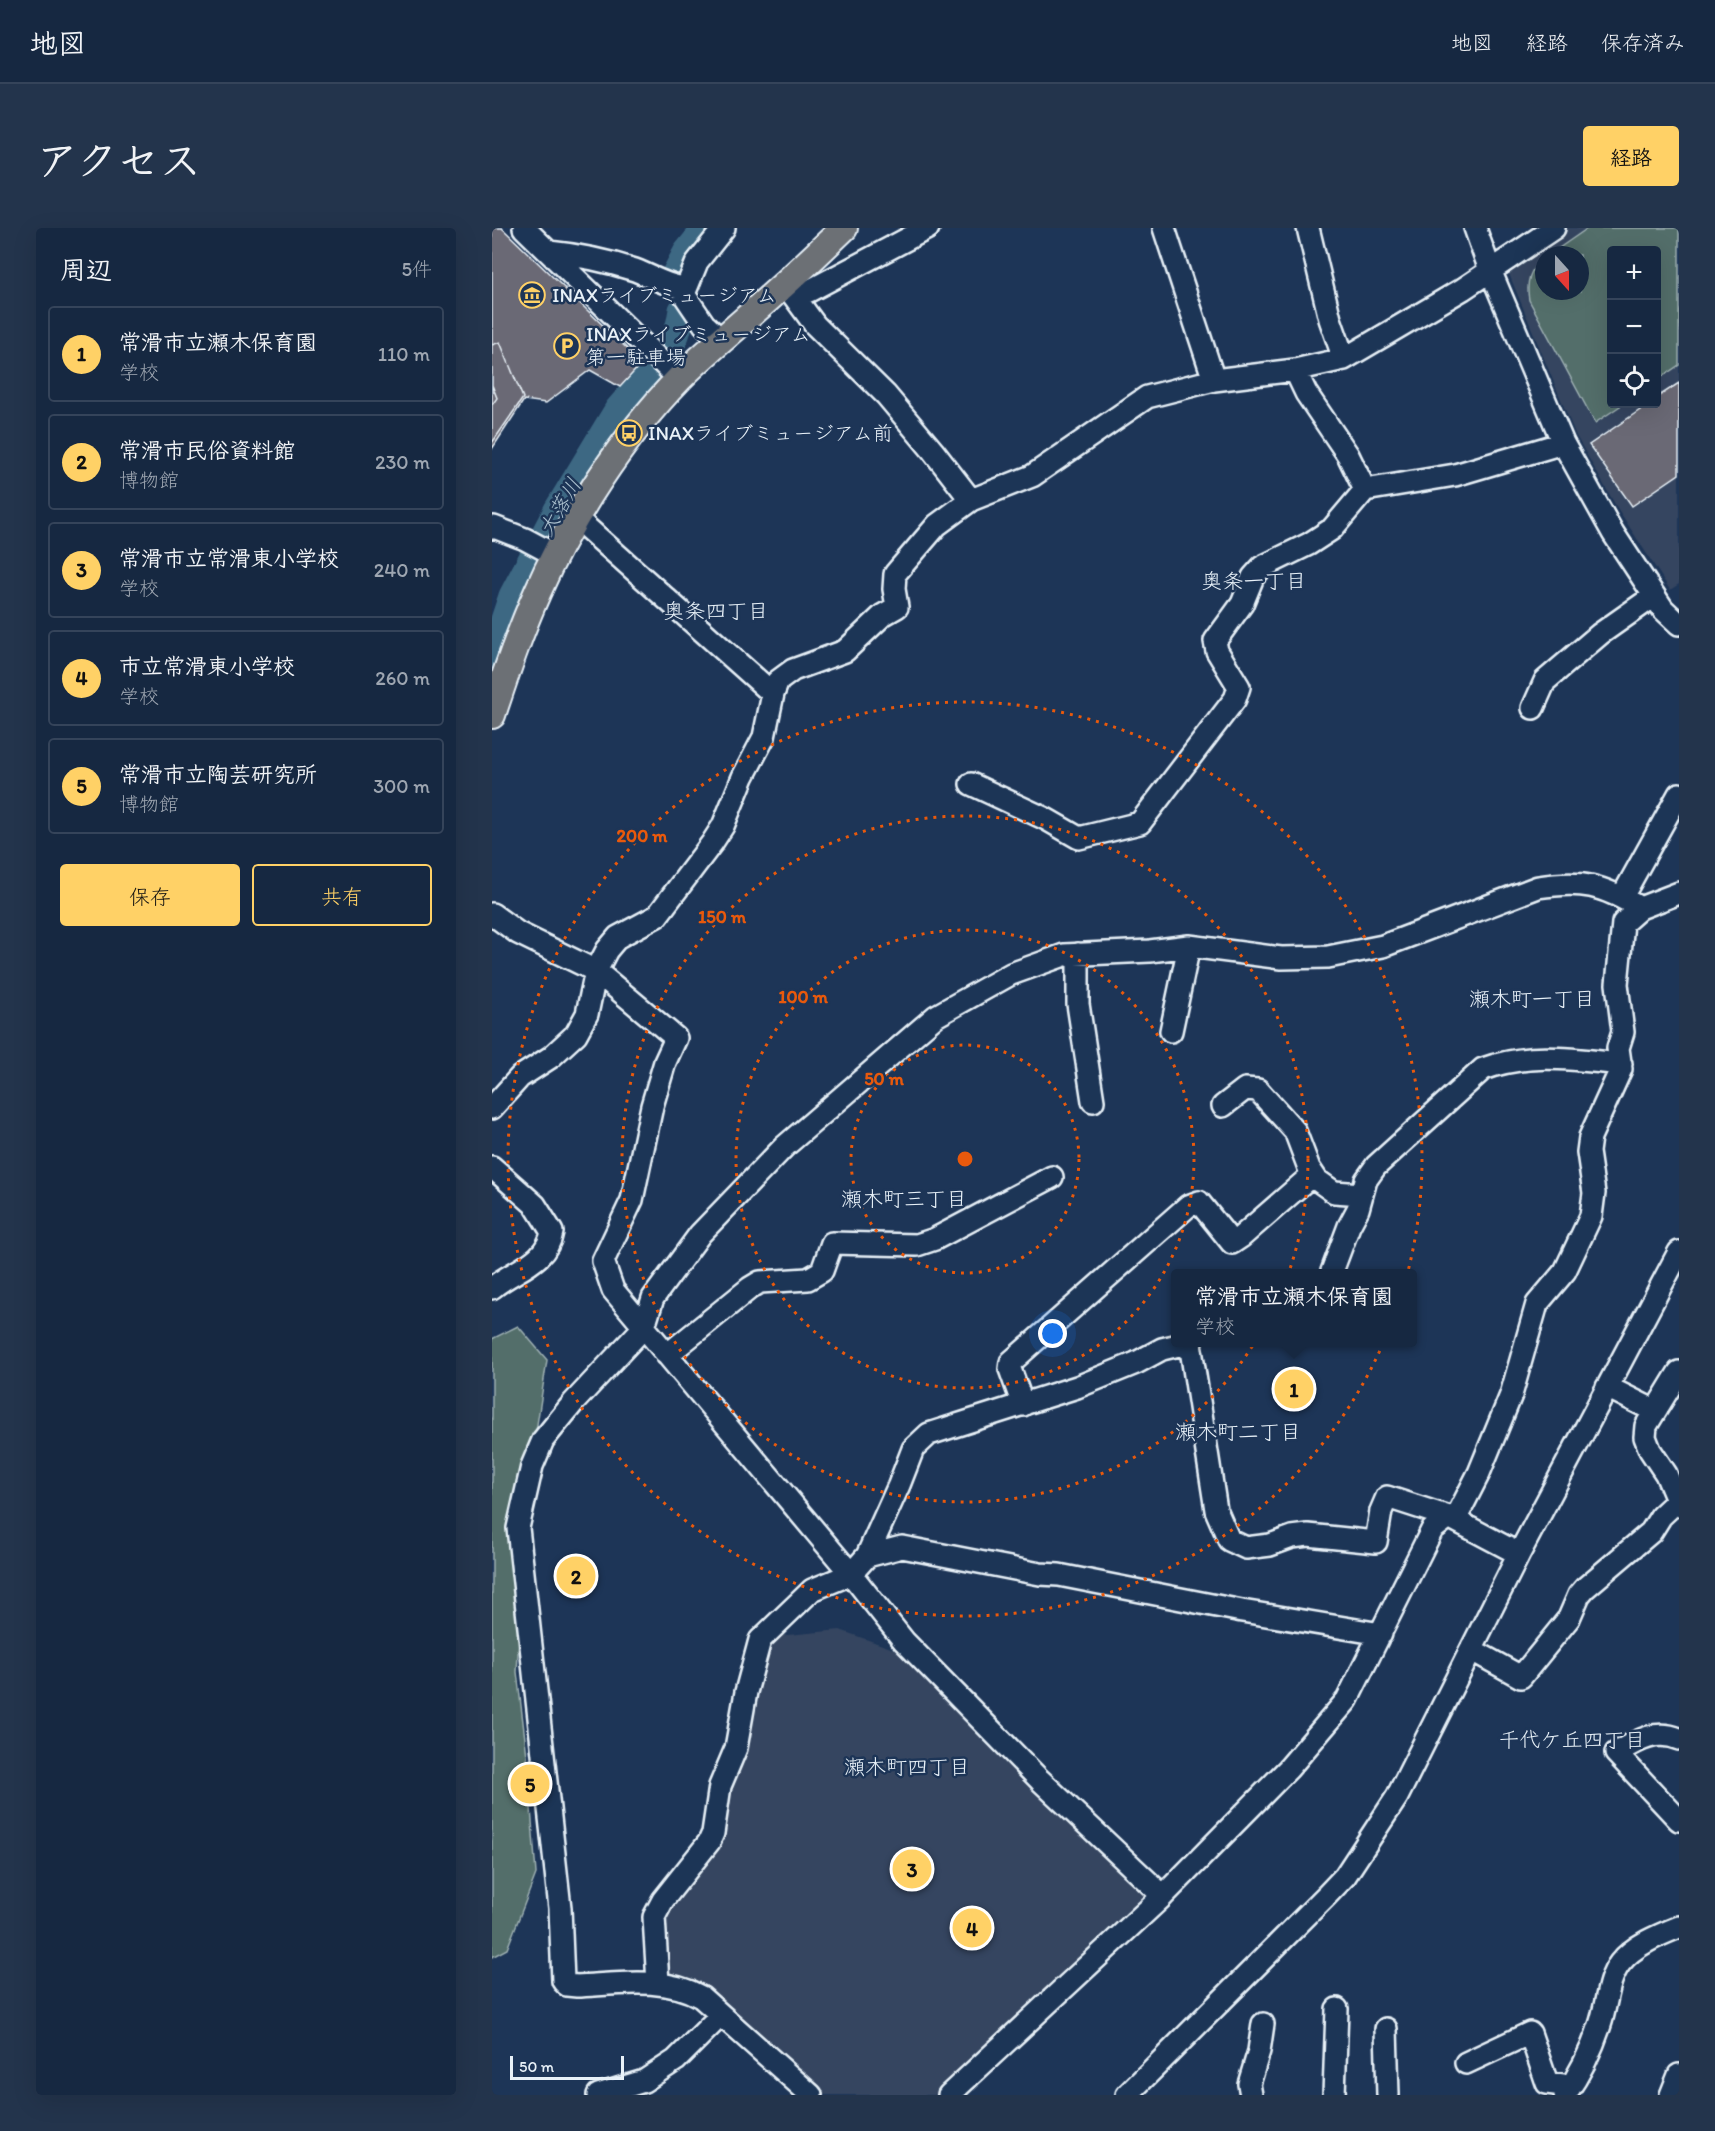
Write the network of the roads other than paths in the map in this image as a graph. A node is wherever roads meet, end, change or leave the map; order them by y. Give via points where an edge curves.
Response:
1 (524, 228) edge
2 (724, 228) edge
3 (844, 228) edge
4 (928, 228) edge
5 (1164, 228) edge
6 (1308, 228) edge
7 (1475, 228) edge
8 (1554, 228) edge
9 (549, 252) junction
10 (1490, 270) junction
11 (785, 284) junction
12 (684, 294) junction
13 (722, 341) junction
14 (1344, 359) junction
15 (1295, 370) junction
16 (679, 379) junction
17 (1214, 380) junction
18 (1563, 443) junction
19 (1365, 490) junction
20 (971, 500) junction
21 (576, 518) junction
22 (492, 528) edge
23 (541, 547) junction
24 (1665, 601) edge
25 (1679, 624) edge
26 (773, 694) junction
27 (1533, 708) dead end
28 (492, 715) edge
29 (971, 784) dead end
30 (1679, 794) edge
31 (1679, 893) edge
32 (1622, 897) junction
33 (1640, 908) junction
34 (492, 914) edge
35 (1190, 946) junction
36 (1078, 954) junction
37 (596, 971) junction
38 (1171, 1031) dead end
39 (1621, 1064) junction
40 (1093, 1101) dead end
41 (493, 1105) edge
42 (1223, 1106) dead end
43 (492, 1167) edge
44 (1312, 1175) junction
45 (1052, 1177) dead end
46 (1362, 1194) junction
47 (1679, 1252) edge
48 (1333, 1269) edge
49 (492, 1288) edge
50 (644, 1327) junction
51 (1171, 1347) edge
52 (1191, 1347) edge
53 (667, 1354) junction
54 (1679, 1372) edge
55 (1607, 1387) junction
56 (1023, 1405) junction
57 (1655, 1411) junction
58 (1678, 1503) edge
59 (1452, 1519) junction
60 (1519, 1554) junction
61 (867, 1557) junction
62 (851, 1574) junction
63 (1381, 1634) junction
64 (1472, 1650) junction
65 (1679, 1739) edge
66 (1679, 1820) edge
67 (1163, 1896) junction
68 (1679, 1927) edge
69 (658, 1983) junction
70 (1337, 2009) dead end
71 (721, 2015) junction
72 (1263, 2024) dead end
73 (1386, 2029) dead end
74 (1466, 2063) dead end
75 (1679, 2075) edge
76 (1568, 2091) edge
77 (598, 2095) edge
78 (811, 2095) edge
79 (949, 2095) edge
80 (1126, 2095) edge
81 (1251, 2095) edge
82 (1334, 2095) edge
83 (1388, 2095) edge
84 (1671, 2095) edge

1 - 9 street
2 - 12 street via 697,262
3 - 11 main road
4 - 11 street via 808,291
5 - 17 street
6 - 14 street
7 - 10 street
8 - 10 street
9 - 12 street via 585,256 637,271 679,287
9 - 16 street
10 - 14 street
10 - 18 street
11 - 13 main road
11 - 20 street via 815,325 899,411
12 - 13 street via 704,324
13 - 16 main road
14 - 15 street
15 - 17 street
15 - 19 street
16 - 21 main road via 637,430
17 - 20 street via 1147,397 1032,476
18 - 19 street via 1455,475
18 - 24 street via 1613,533
19 - 29 street via 1332,529 1262,567 1253,577 1242,604 1215,641 1239,687 1235,699 1140,823 1079,838
20 - 26 street via 938,525 895,574 897,607 845,651 793,670 778,681
21 - 23 main road
21 - 26 street
22 - 23 street
23 - 28 main road via 520,634
24 - 25 street
24 - 27 street via 1600,634 1545,681
26 - 37 street via 764,737 723,826 665,908 649,922 618,937
30 - 32 street
31 - 33 street
32 - 33 street
32 - 35 street via 1586,884 1538,887 1383,946 1328,957 1281,958
33 - 39 street via 1623,923 1617,984 1623,1032 1618,1048
34 - 37 street via 518,933
35 - 36 street
35 - 38 street
36 - 40 street via 1078,1004
36 - 50 street via 1055,957 1011,974 936,1016 909,1039 784,1147 700,1234 654,1298
37 - 41 street via 587,1014 576,1034 551,1057 520,1077
37 - 50 street via 676,1038 652,1106 632,1200 603,1261 613,1290
39 - 46 street via 1552,1057 1499,1063 1483,1069 1376,1166
39 - 59 street via 1590,1137 1588,1152 1594,1193 1591,1216 1565,1271 1538,1304 1511,1395 1479,1473
42 - 44 street via 1245,1089 1258,1090 1295,1131
43 - 49 street via 535,1205 552,1232 544,1251 530,1265
44 - 46 street via 1334,1192
44 - 56 street via 1232,1243 1198,1202 1188,1206 1011,1362
45 - 53 street via 917,1245 832,1242 822,1271 808,1279 760,1282 750,1287
46 - 48 street
47 - 55 street
50 - 53 street
50 - 69 street via 543,1440 532,1466 518,1528 560,1908 563,1981 577,1986
51 - 56 street
52 - 59 street via 1216,1510 1229,1540 1246,1548 1308,1535 1377,1542 1387,1497
53 - 62 street
54 - 57 street
55 - 57 street
55 - 60 street
56 - 61 street via 929,1434 913,1449
57 - 58 street via 1646,1426 1645,1437
58 - 64 street via 1661,1516 1651,1532 1585,1588 1569,1618 1521,1677
59 - 60 street
59 - 63 street via 1432,1530
60 - 64 street
61 - 62 street
61 - 63 street via 902,1547
62 - 67 street via 920,1658 1054,1795
62 - 69 street via 812,1590 760,1640 736,1748 720,1786 710,1842 654,1917
63 - 67 street via 1347,1700 1288,1768
64 - 80 street via 1397,1797 1344,1876
65 - 66 street via 1656,1734 1616,1753
67 - 79 street
68 - 76 street via 1638,1947 1620,1963 1593,2044
69 - 71 street via 686,1989
70 - 82 street
71 - 77 street via 660,2071 644,2081
71 - 78 street
72 - 81 street via 1249,2084
73 - 83 street
74 - 76 street via 1530,2033 1547,2082
75 - 84 street

